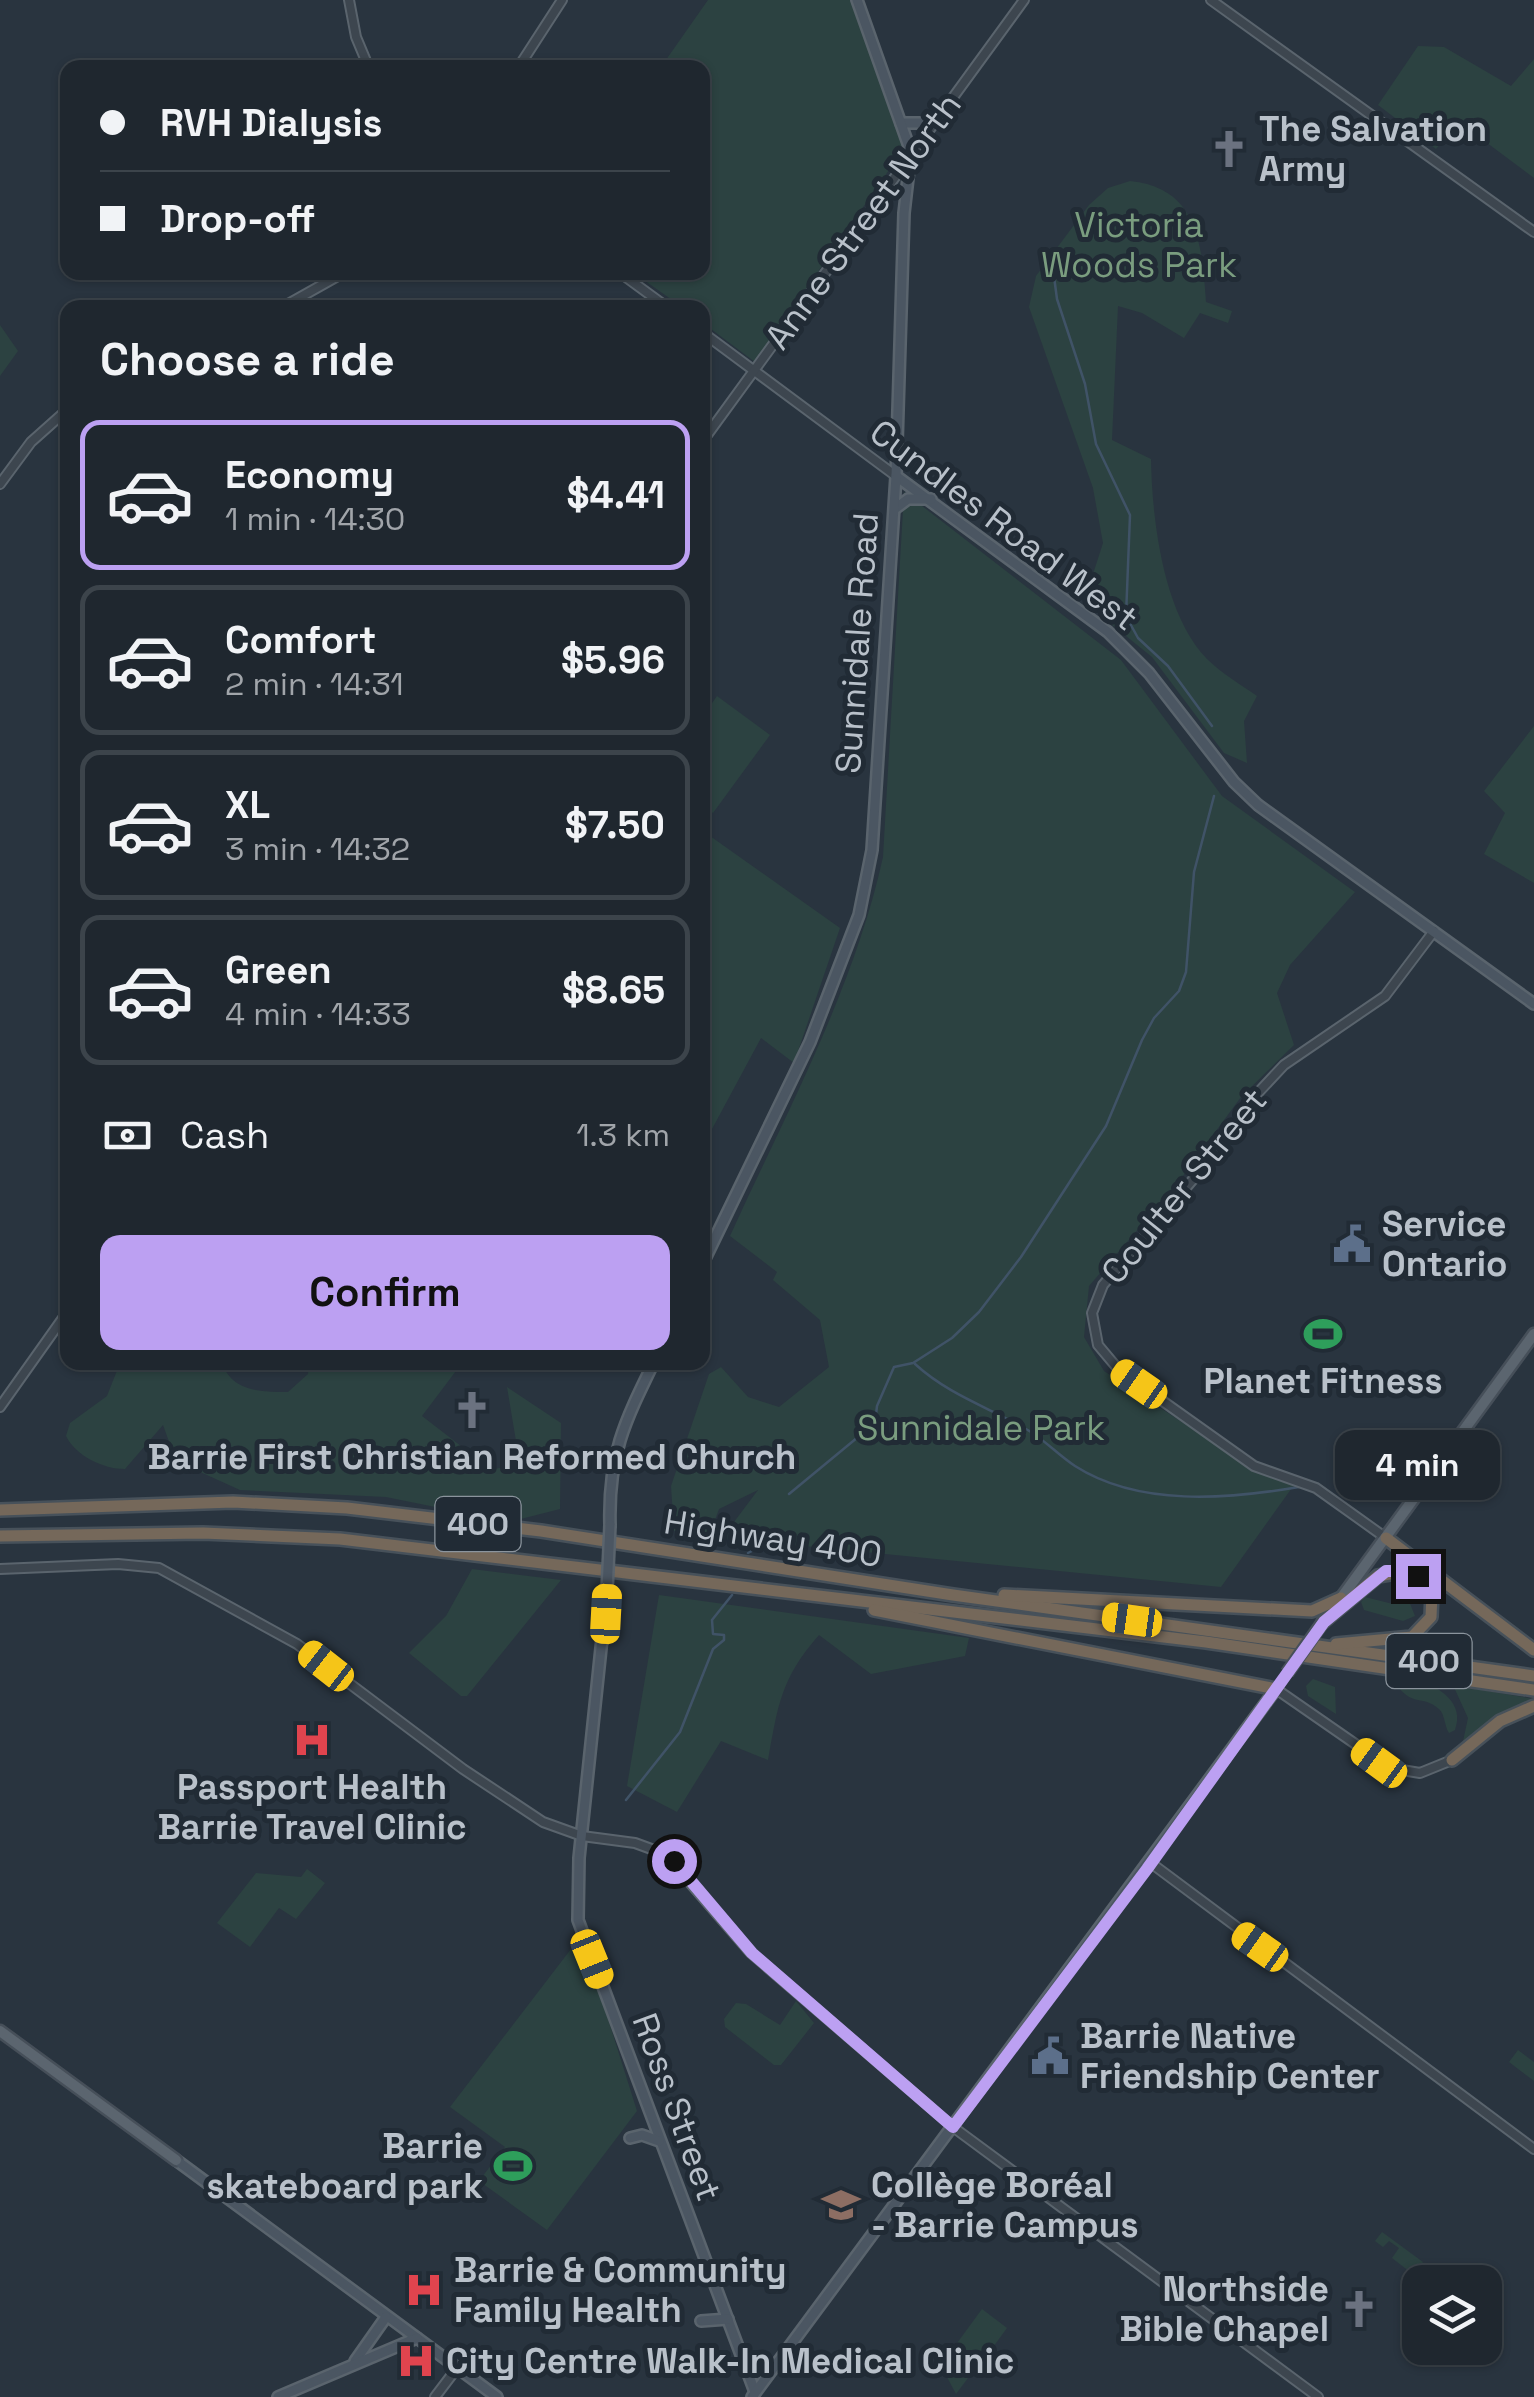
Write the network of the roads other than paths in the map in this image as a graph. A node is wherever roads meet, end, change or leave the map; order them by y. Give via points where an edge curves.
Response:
1 (349, 0) edge
2 (562, 0) edge
3 (857, 0) edge
4 (1024, 0) edge
5 (1212, 0) edge
6 (366, 60) edge
7 (523, 60) edge
8 (901, 124) junction
9 (934, 124) junction
10 (911, 152) junction
11 (1534, 232) edge
12 (331, 280) edge
13 (630, 280) edge
14 (295, 300) edge
15 (657, 300) edge
16 (710, 338) edge
17 (756, 370) junction
18 (60, 416) edge
19 (710, 431) edge
20 (896, 476) junction
21 (0, 484) edge
22 (931, 499) junction
23 (894, 510) junction
24 (1434, 931) junction
25 (1534, 1004) edge
26 (710, 1249) edge
27 (60, 1322) edge
28 (1534, 1334) edge
29 (650, 1370) edge
30 (0, 1407) edge
31 (0, 1510) edge
32 (0, 1536) edge
33 (1386, 1538) junction
34 (0, 1568) edge
35 (784, 1592) junction
36 (953, 1595) junction
37 (1342, 1598) junction
38 (1324, 1622) junction
39 (1324, 1647) junction
40 (1534, 1650) edge
41 (1534, 1676) edge
42 (1276, 1689) junction
43 (1534, 1690) edge
44 (1534, 1706) edge
45 (1452, 1760) joint
46 (582, 1836) junction
47 (1151, 1863) junction
48 (0, 2030) edge
49 (953, 2127) junction
50 (630, 2138) dead end
51 (661, 2143) junction
52 (1534, 2149) edge
53 (176, 2160) joint
54 (386, 2317) junction
55 (728, 2320) junction
56 (701, 2322) dead end
57 (417, 2338) junction
58 (355, 2361) junction
59 (745, 2365) junction
60 (457, 2368) junction
61 (770, 2373) junction
62 (754, 2394) edge
63 (286, 2395) edge
64 (435, 2397) edge
65 (497, 2397) edge
66 (1318, 2397) edge

1 - 6 street
2 - 7 street
3 - 8 main road, Sunnidale Road
4 - 9 street, Anne Street North
5 - 11 street
8 - 9 main road
8 - 10 main road, Sunnidale Road
9 - 10 street, Anne Street North
10 - 17 street, Anne Street North
10 - 20 main road, Sunnidale Road
12 - 14 street
13 - 15 street
16 - 17 street, Cundles Road West
17 - 19 street, Anne Street North
17 - 20 street, Cundles Road West
18 - 21 street
20 - 22 main road, Cundles Road West
20 - 23 main road, Sunnidale Road
22 - 23 main road via 899,502
22 - 24 main road, Cundles Road West via 1108,632 1258,805
23 - 26 main road, Sunnidale Road via 866,889 799,1068
24 - 25 main road, Cundles Road West
24 - 33 street, Coulter Street via 1385,996 1284,1065 1254,1097 1214,1156 1103,1285 1092,1313 1098,1345 1119,1370 1254,1466 1316,1488
27 - 30 street
28 - 33 main road
29 - 46 main road, bridge via 616,1440 610,1478 608,1591
31 - 36 highway, Highway 400 / 400 via 233,1502 347,1508
32 - 35 highway, Highway 400 / 400 via 340,1539
33 - 37 main road
33 - 40 highway
34 - 46 street via 128,1564 167,1571 305,1649 533,1816
35 - 42 highway
35 - 43 highway, Highway 400 / 400 via 1206,1642
36 - 37 highway via 1312,1611
36 - 39 highway, Highway 400 / 400
37 - 38 main road
38 - 39 highway via 1386,1571 1408,1571 1432,1593 1431,1616 1412,1637
38 - 42 main road, bridge
39 - 41 highway, Highway 400 / 400
42 - 45 street via 1390,1768 1420,1773
42 - 47 main road
44 - 45 highway via 1500,1722
46 - 49 street via 665,1854 752,1953
46 - 51 main road, Ross Street via 582,1936
47 - 49 main road
47 - 52 street
48 - 53 main road
49 - 61 main road
49 - 66 street
50 - 51 main road
51 - 55 main road, Ross Street
53 - 54 main road
54 - 57 main road
54 - 58 main road
55 - 56 main road
55 - 59 main road, Ross Street
57 - 58 main road
57 - 60 main road
58 - 63 main road
59 - 61 main road
59 - 62 main road, Ross Street
60 - 64 street
60 - 65 main road
61 - 62 main road

